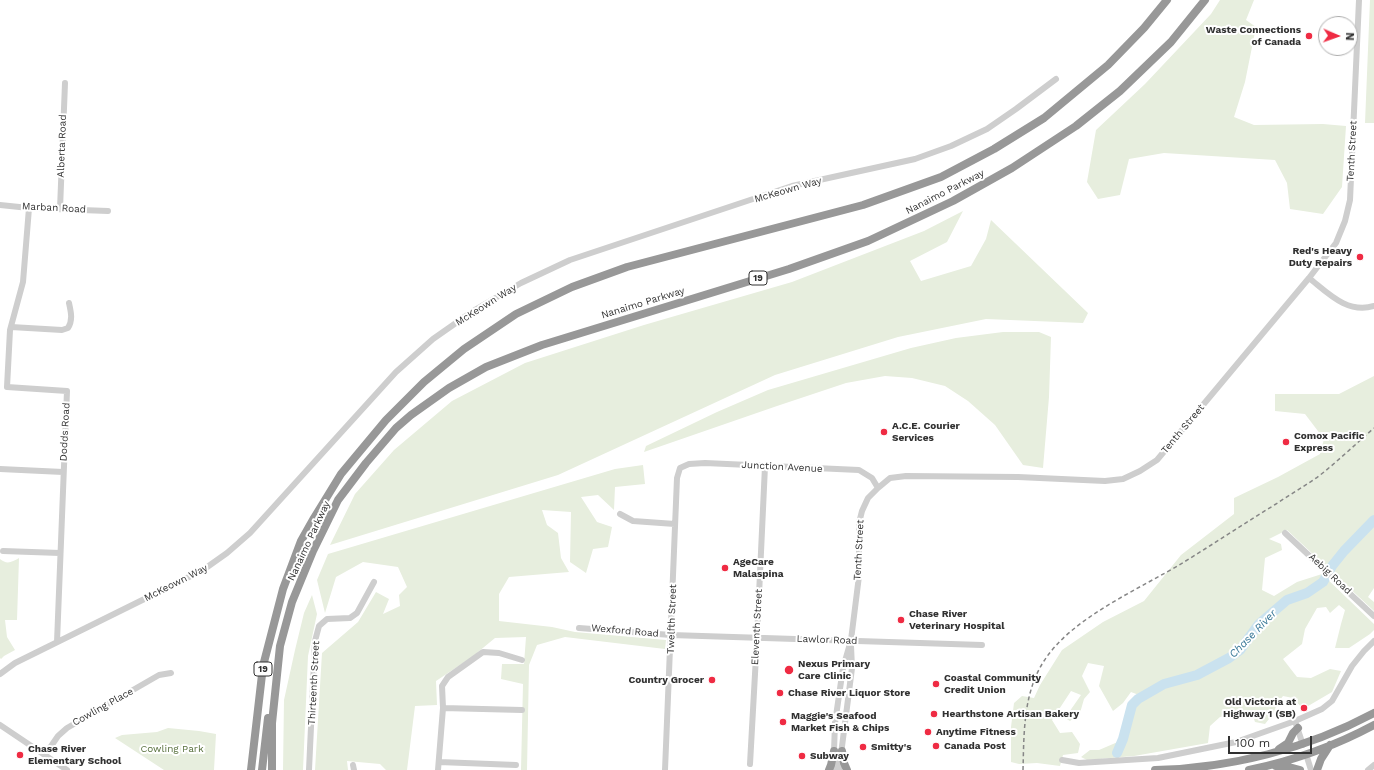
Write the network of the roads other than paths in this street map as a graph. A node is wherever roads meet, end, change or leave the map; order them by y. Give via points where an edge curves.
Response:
1 (1167, 0) edge
2 (1205, 0) edge
3 (1359, 0) edge
4 (1056, 79) dead end
5 (65, 83) dead end
6 (0, 205) edge
7 (29, 208) junction
8 (60, 209) junction
9 (108, 211) dead end
10 (1309, 278) junction
11 (69, 303) dead end
12 (1374, 306) edge
13 (11, 327) junction
14 (765, 466) junction
15 (680, 468) joint
16 (0, 469) edge
17 (63, 472) junction
18 (878, 488) junction
19 (620, 514) dead end
20 (675, 524) junction
21 (1286, 533) dead end
22 (4, 551) dead end
23 (60, 553) junction
24 (374, 582) dead end
25 (1374, 616) edge
26 (579, 628) dead end
27 (671, 635) junction
28 (757, 638) junction
29 (851, 640) junction
30 (1374, 641) edge
31 (57, 642) junction
32 (280, 646) junction
33 (982, 646) dead end
34 (522, 660) dead end
35 (171, 673) dead end
36 (0, 674) edge
37 (443, 708) junction
38 (522, 710) dead end
39 (1374, 713) edge
40 (1296, 724) junction
41 (0, 725) edge
42 (1374, 725) edge
43 (1303, 744) junction
44 (1331, 745) junction
45 (838, 751) junction
46 (1276, 752) junction
47 (1306, 754) junction
48 (45, 755) junction
49 (1062, 760) dead end
50 (439, 762) junction
51 (750, 764) dead end
52 (516, 765) dead end
53 (1374, 765) edge
54 (1269, 766) junction
55 (67, 770) edge
56 (251, 770) edge
57 (262, 770) edge
58 (272, 770) edge
59 (309, 770) edge
60 (438, 770) edge
61 (665, 770) edge
62 (829, 770) edge
63 (835, 770) edge
64 (839, 770) edge
65 (847, 770) edge
66 (1155, 770) edge
67 (1249, 770) edge
68 (1300, 770) edge
69 (1311, 770) edge
70 (1316, 770) edge
71 (1368, 770) edge

1 - 56 highway, Nanaimo Parkway / 19 via 1108,65 1044,118 994,149 941,177 863,205 627,267 572,287 516,314 464,349 424,382 386,420 341,474 301,541 276,612 263,666
2 - 32 highway, Nanaimo Parkway / 19 via 1170,42 1115,95 1076,126 1012,168 953,201 868,241 789,269 542,345 486,367 449,388 396,428 338,500 292,602
3 - 10 street, Tenth Street via 1350,200 1336,243
4 - 31 street, McKeown Way via 987,128 951,146 914,159 785,189 570,260 521,283 473,311 433,339 396,372 250,533 227,553 204,570
5 - 8 street, Alberta Road
6 - 7 street, Marban Road
7 - 8 street, Marban Road
7 - 13 street, Dodds Road via 23,282
8 - 9 street, Marban Road
10 - 12 street via 1340,302 1353,307
10 - 18 street, Tenth Street via 1157,460 1140,471 1122,479 1105,481 906,476 890,478
11 - 13 street via 71,323 68,328 62,330
13 - 17 street, Dodds Road via 7,387 67,391
14 - 15 street, Junction Avenue via 705,463 689,464
14 - 18 street, Junction Avenue via 859,470 872,478
14 - 28 street, Eleventh Street
15 - 20 street, Twelfth Street via 677,478
16 - 17 street
17 - 23 street, Dodds Road
18 - 29 street, Tenth Street via 868,498 859,523 859,576
19 - 20 street via 632,521
20 - 27 street, Twelfth Street
21 - 25 street, Aebig Road
22 - 23 street
23 - 31 street, Dodds Road
24 - 59 street, Thirteenth Street via 357,613 350,618 327,619 319,626 315,641
26 - 27 street, Wexford Road
27 - 28 street, Lawlor Road
27 - 61 street, Twelfth Street
28 - 29 street, Lawlor Road
28 - 51 street, Eleventh Street
29 - 33 street, Lawlor Road
29 - 45 street, Tenth Street via 843,668 835,723
30 - 40 street via 1352,666 1332,701
31 - 36 street, McKeown Way via 10,666
32 - 57 highway
32 - 58 highway, Nanaimo Parkway / 19 via 272,724
34 - 37 street via 499,653 483,652 448,677 442,686
35 - 48 street, Cowling Place via 159,676 67,728
37 - 38 street
37 - 50 street
39 - 43 highway
40 - 43 street
40 - 46 highway via 1288,743
40 - 49 street via 1236,742 1158,758 1079,763
41 - 48 street
42 - 44 highway
43 - 46 highway
43 - 47 highway
44 - 47 highway
44 - 70 highway
45 - 62 highway
45 - 63 street, Tenth Street
45 - 64 street, Tenth Street
45 - 65 highway
46 - 66 highway via 1217,765
47 - 54 highway
47 - 69 street
48 - 55 street
50 - 52 street
50 - 60 street
53 - 71 street
54 - 67 highway
54 - 68 highway

